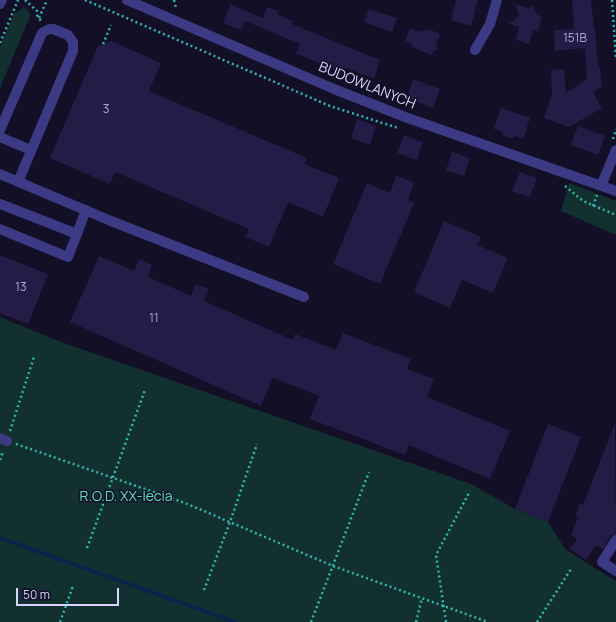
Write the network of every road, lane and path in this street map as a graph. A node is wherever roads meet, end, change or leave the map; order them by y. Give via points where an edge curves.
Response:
1 (2, 0) edge
2 (18, 0) edge
3 (25, 0) edge
4 (47, 0) edge
5 (85, 0) edge
6 (127, 0) edge
7 (174, 0) edge
8 (497, 0) edge
9 (612, 0) edge
10 (0, 4) edge
11 (176, 8) dead end
12 (39, 18) junction
13 (111, 25) dead end
14 (45, 30) junction
15 (0, 43) edge
16 (103, 44) dead end
17 (475, 50) dead end
18 (616, 59) edge
19 (330, 106) dead end
20 (0, 130) edge
21 (0, 137) edge
22 (31, 150) junction
23 (616, 150) edge
24 (0, 174) edge
25 (18, 182) junction
26 (601, 186) junction
27 (616, 191) edge
28 (573, 193) dead end
29 (0, 204) edge
30 (86, 210) junction
31 (616, 215) edge
32 (0, 229) edge
33 (77, 234) junction
34 (304, 297) dead end
35 (34, 357) dead end
36 (145, 390) dead end
37 (3, 439) edge
38 (257, 444) dead end
39 (369, 472) dead end
40 (113, 478) junction
41 (470, 491) dead end
42 (230, 522) junction
43 (616, 540) edge
44 (87, 548) dead end
45 (333, 566) junction
46 (571, 569) dead end
47 (616, 571) edge
48 (73, 586) dead end
49 (204, 590) dead end
50 (422, 598) junction
51 (443, 606) junction
52 (60, 622) edge
53 (311, 622) edge
54 (416, 622) edge
55 (446, 622) edge
56 (488, 622) edge
57 (537, 622) edge

1 - 10 street
2 - 15 path
3 - 12 path via 37,11 36,15
4 - 12 path
5 - 19 path
6 - 26 street, BUDOWLANYCH via 405,117
7 - 11 path
8 - 17 street via 490,24
9 - 18 path
12 - 14 path
13 - 16 path
14 - 20 street via 40,36
14 - 22 street via 53,29 68,36 74,47
21 - 22 street
22 - 25 street
23 - 26 street
24 - 25 street
25 - 30 street
26 - 27 street, BUDOWLANYCH
28 - 31 path via 583,202
29 - 33 street
30 - 33 street
30 - 34 street
32 - 33 street via 68,257
35 - 37 path
36 - 40 path
37 - 40 path
38 - 42 path
39 - 45 path
40 - 42 path
40 - 44 path
41 - 51 path via 436,554
42 - 45 path
42 - 49 path
43 - 47 street via 602,562
45 - 50 path
45 - 53 path
46 - 57 path
48 - 52 path
50 - 51 path
50 - 54 path
51 - 55 path
51 - 56 path

